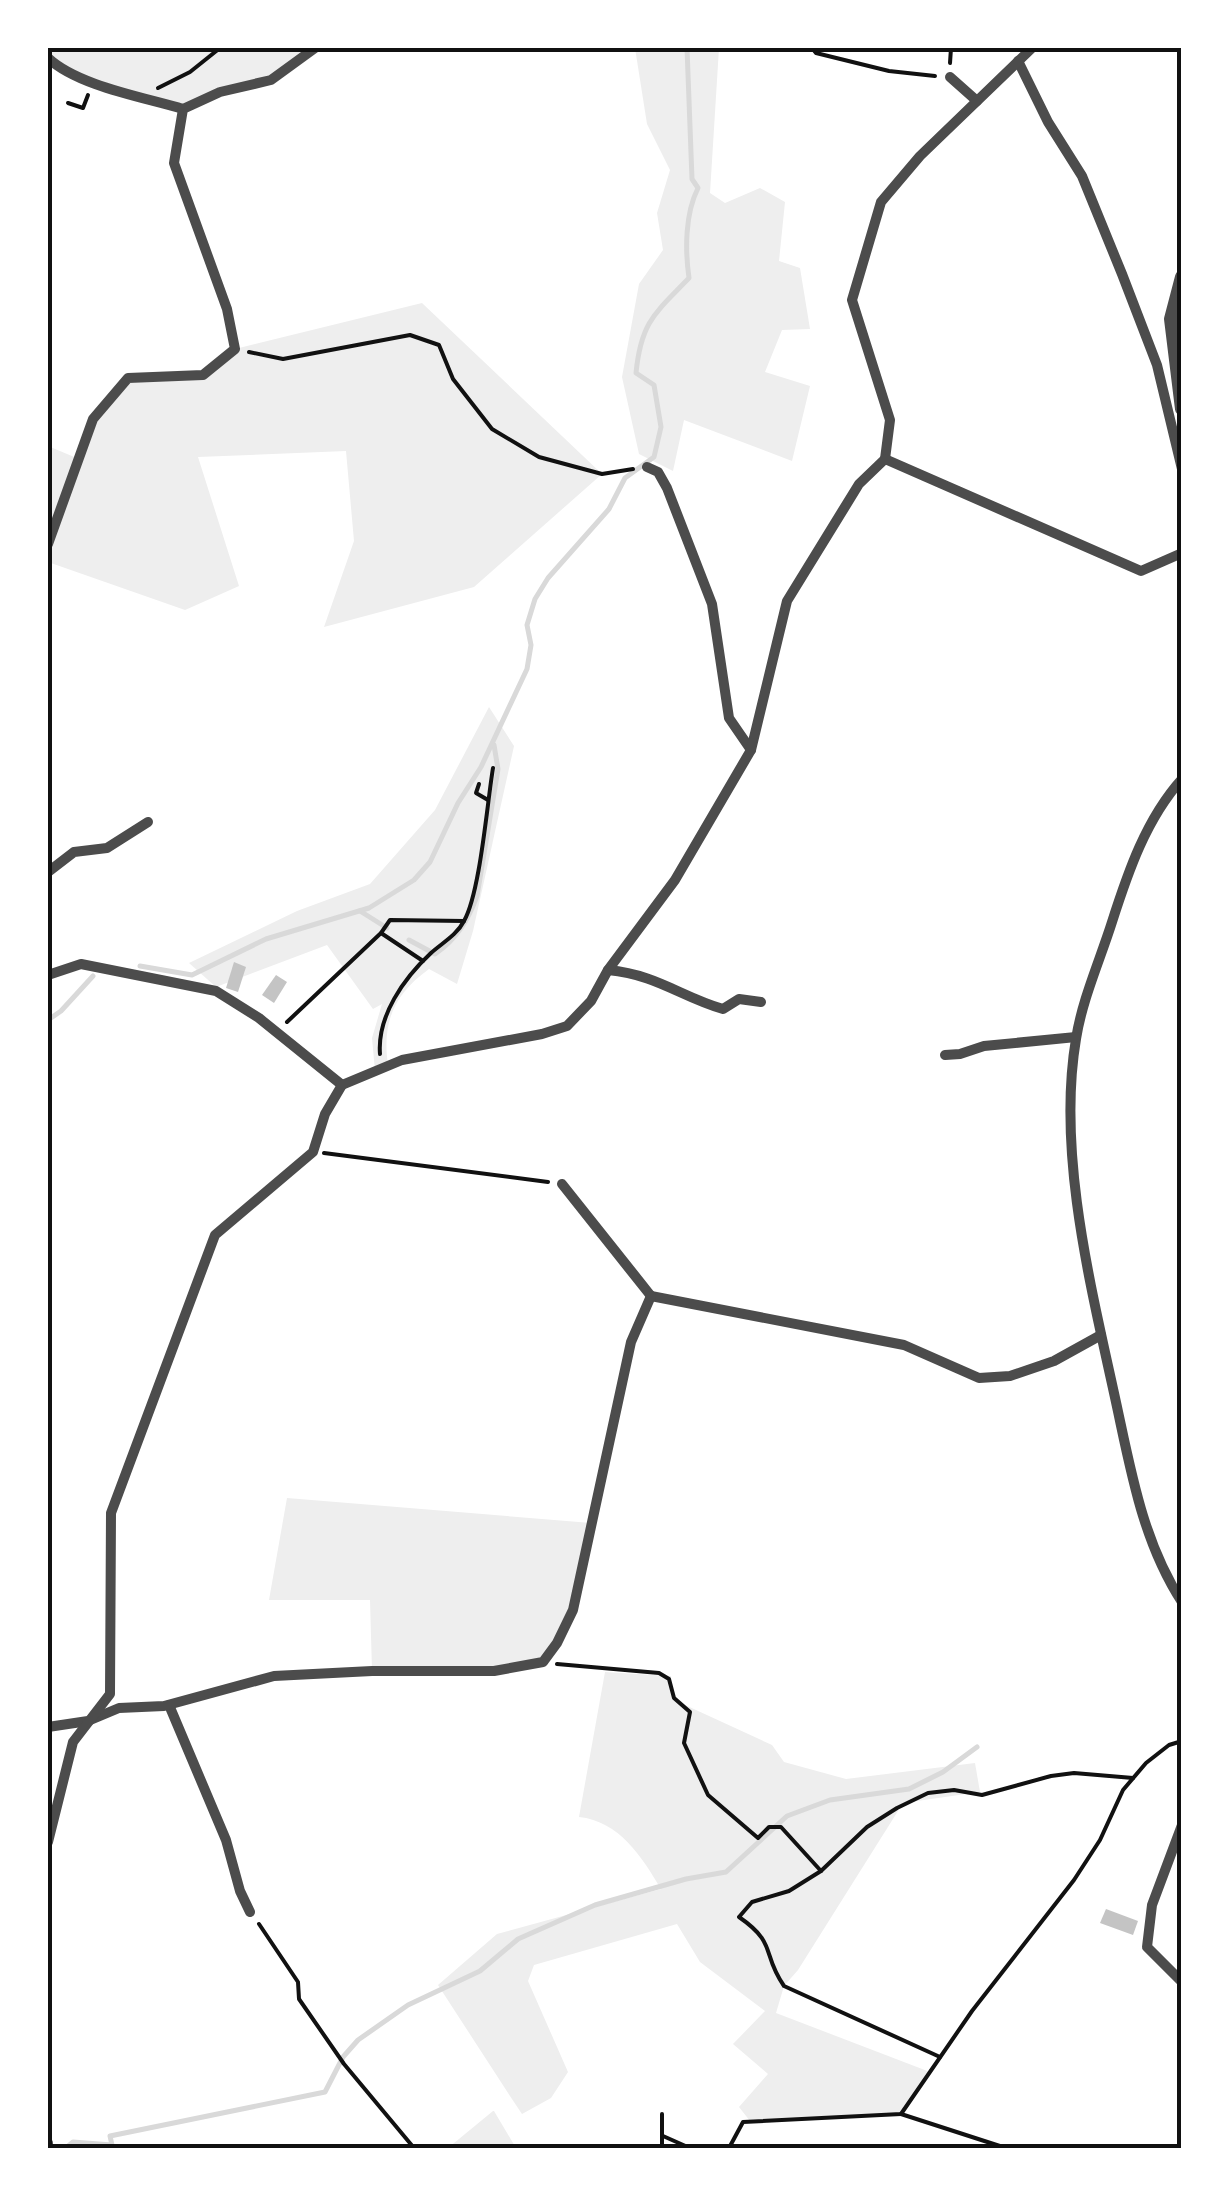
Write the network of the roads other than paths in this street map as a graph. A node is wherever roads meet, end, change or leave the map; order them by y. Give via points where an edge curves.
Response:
1 (314, 48) edge
2 (1032, 48) edge
3 (48, 58) edge
4 (1018, 61) junction
5 (950, 78) road end
6 (977, 101) junction
7 (183, 109) junction
8 (1182, 277) edge
9 (1182, 409) edge
10 (885, 459) junction
11 (646, 467) dead end
12 (1182, 469) edge
13 (48, 544) edge
14 (1182, 553) edge
15 (751, 750) junction
16 (1182, 779) edge
17 (148, 822) dead end
18 (48, 872) edge
19 (608, 970) junction
20 (48, 975) edge
21 (761, 1002) dead end
22 (1076, 1037) junction
23 (945, 1055) dead end
24 (342, 1085) junction
25 (562, 1184) road end
26 (651, 1296) junction
27 (1101, 1335) junction
28 (1182, 1602) edge
29 (169, 1705) junction
30 (88, 1721) junction
31 (48, 1727) edge
32 (1182, 1825) edge
33 (48, 1842) edge
34 (250, 1912) road end
35 (1182, 1982) edge

1 - 7 street via 271,80
2 - 4 street
3 - 7 street via 59,68
4 - 6 street
4 - 12 street via 1082,176 1122,274 1157,365
5 - 6 street
6 - 10 street via 881,202 852,300 890,420
7 - 13 street via 174,163 235,348 203,374 128,378 93,420
8 - 9 street via 1172,319
10 - 14 street via 1141,571
10 - 15 street via 860,484 787,601
11 - 15 street via 667,488 712,604 729,718
15 - 19 street via 675,880
16 - 22 street via 1162,801 1127,876
17 - 18 street via 107,848 74,852
19 - 21 street via 663,982 723,1009 739,999
19 - 24 street via 567,1026 402,1060
20 - 24 street via 81,964 216,990
22 - 23 street
22 - 27 street via 1070,1120 1086,1268
24 - 30 street via 313,1152 215,1235 111,1513 110,1694
25 - 26 street
26 - 27 street via 904,1345 979,1378 1054,1361
26 - 29 street via 632,1342 572,1610 543,1662 494,1671 274,1676
27 - 28 street via 1140,1511
29 - 30 street via 119,1708
29 - 34 street
30 - 31 street
30 - 33 street via 72,1742
32 - 35 street via 1152,1905 1147,1948

